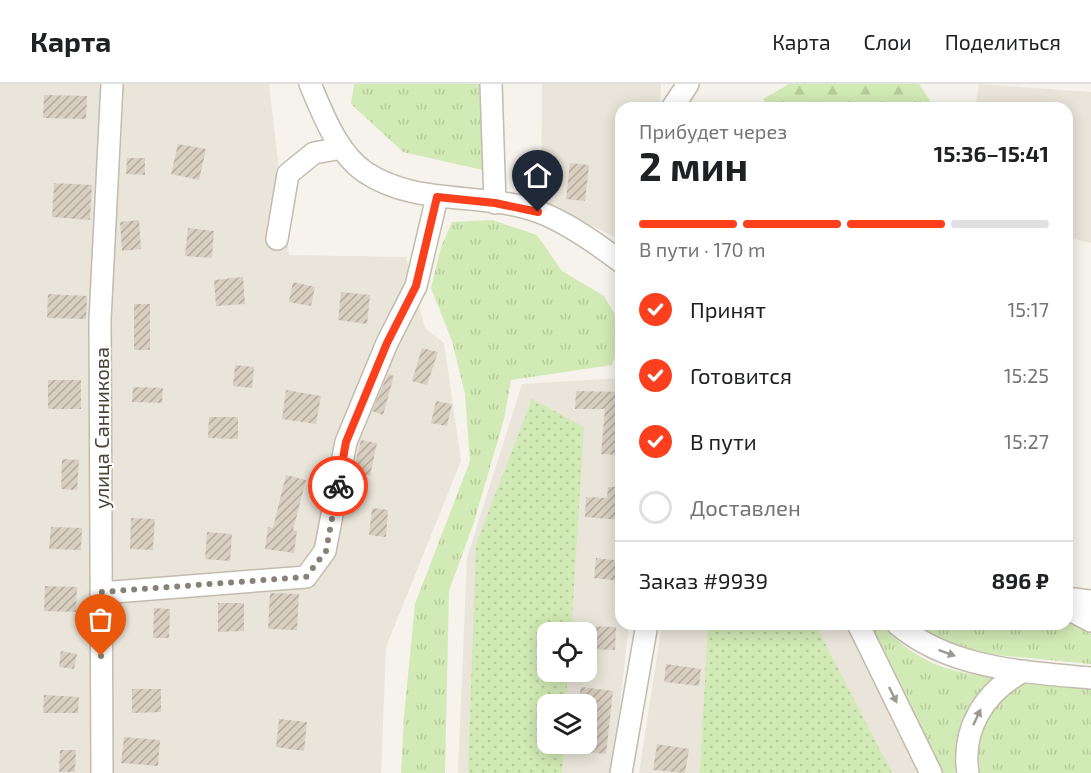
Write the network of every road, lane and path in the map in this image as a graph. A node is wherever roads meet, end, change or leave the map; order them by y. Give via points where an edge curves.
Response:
1 (112, 84) edge
2 (310, 84) edge
3 (491, 84) edge
4 (688, 84) edge
5 (676, 102) edge
6 (342, 148) junction
7 (437, 197) junction
8 (495, 203) junction
9 (277, 239) dead end
10 (615, 258) edge
11 (101, 592) junction
12 (1073, 599) edge
13 (1091, 601) edge
14 (1073, 612) edge
15 (1091, 621) edge
16 (646, 630) edge
17 (861, 630) edge
18 (906, 630) edge
19 (1024, 671) junction
20 (1091, 678) edge
21 (102, 773) edge
22 (621, 773) edge
23 (931, 773) edge
24 (968, 773) edge

1 - 11 street, улица Санникова via 100,320
2 - 6 street
3 - 8 street
4 - 5 street
6 - 7 street via 365,172 395,186
6 - 9 street via 314,153 288,174
7 - 8 street
7 - 11 street via 416,286 387,343 346,442 326,551 306,577
8 - 10 street via 538,212 576,231
11 - 21 street, улица Санникова
12 - 13 street
14 - 15 street
16 - 22 street
17 -> 23 street
18 -> 19 street via 939,651
19 - 20 street
24 -> 19 street via 967,744 985,701

